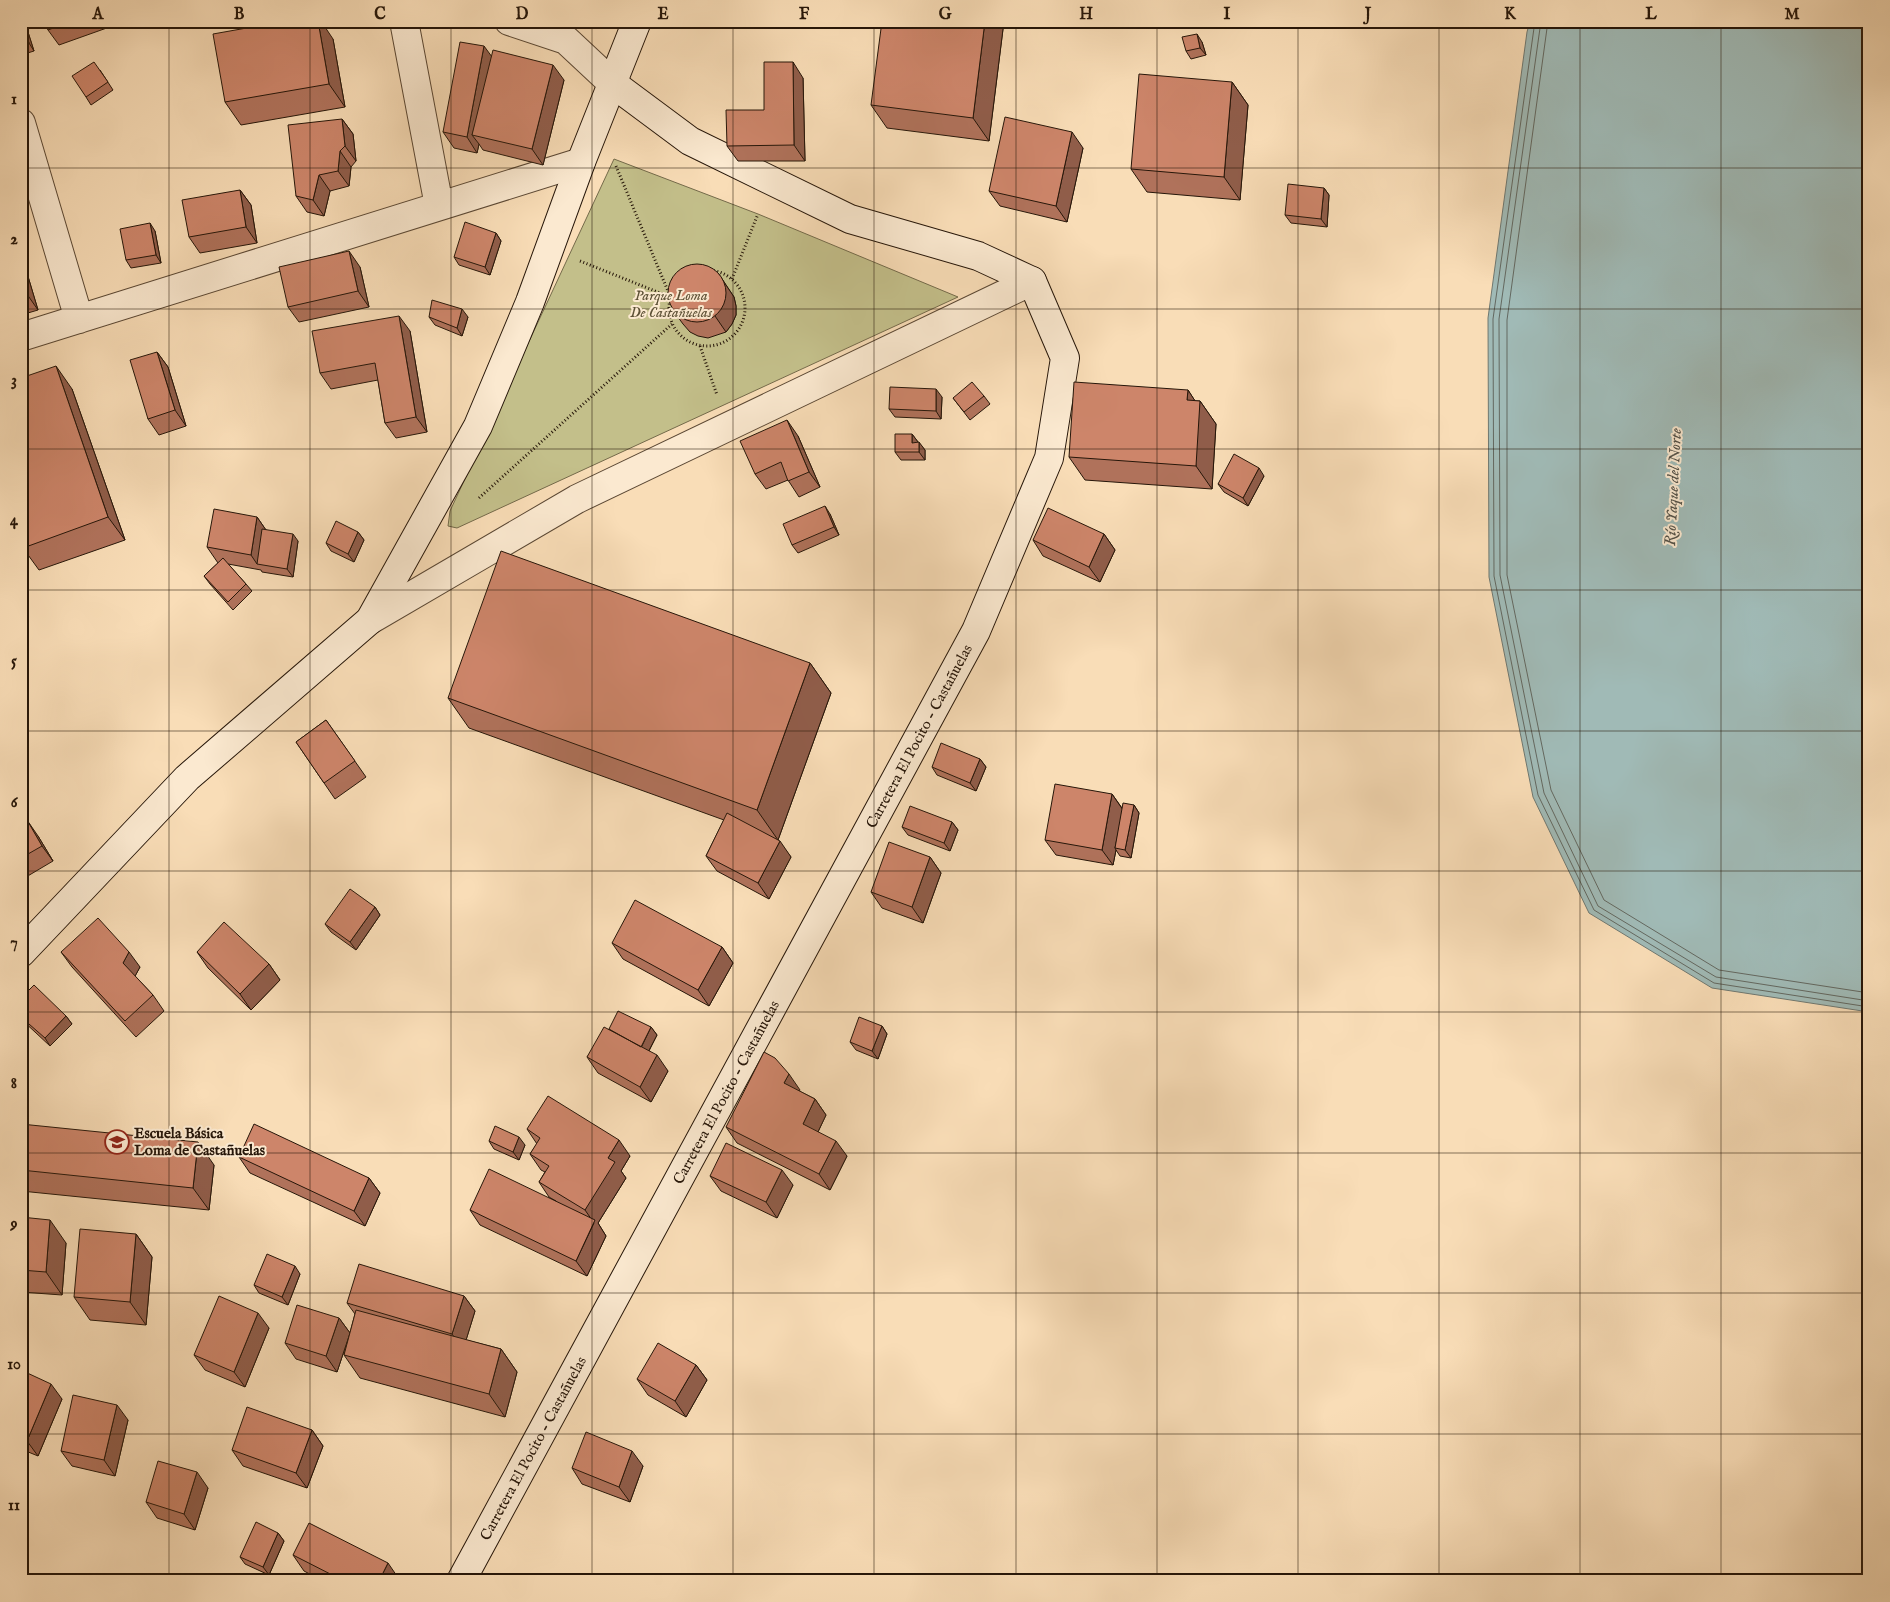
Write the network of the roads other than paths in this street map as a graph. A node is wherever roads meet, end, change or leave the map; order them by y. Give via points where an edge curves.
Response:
1 (404, 21) edge
2 (509, 21) edge
3 (637, 21) edge
4 (612, 83) junction
5 (21, 123) edge
6 (581, 162) junction
7 (439, 206) junction
8 (1032, 280) junction
9 (79, 319) junction
10 (21, 337) edge
11 (370, 620) junction
12 (21, 953) edge
13 (461, 1581) edge

1 - 7 main road
2 - 4 main road via 566,40
3 - 4 main road
4 - 6 main road
4 - 8 main road via 690,141 850,219 978,256
5 - 9 main road
6 - 7 main road
6 - 11 main road via 530,302 478,426
7 - 9 main road
8 - 11 main road via 577,499
8 - 13 main road, Carretera El Pocito - Castañuelas via 1065,358 1055,422 1049,458 976,631
9 - 10 main road
11 - 12 main road via 187,778

